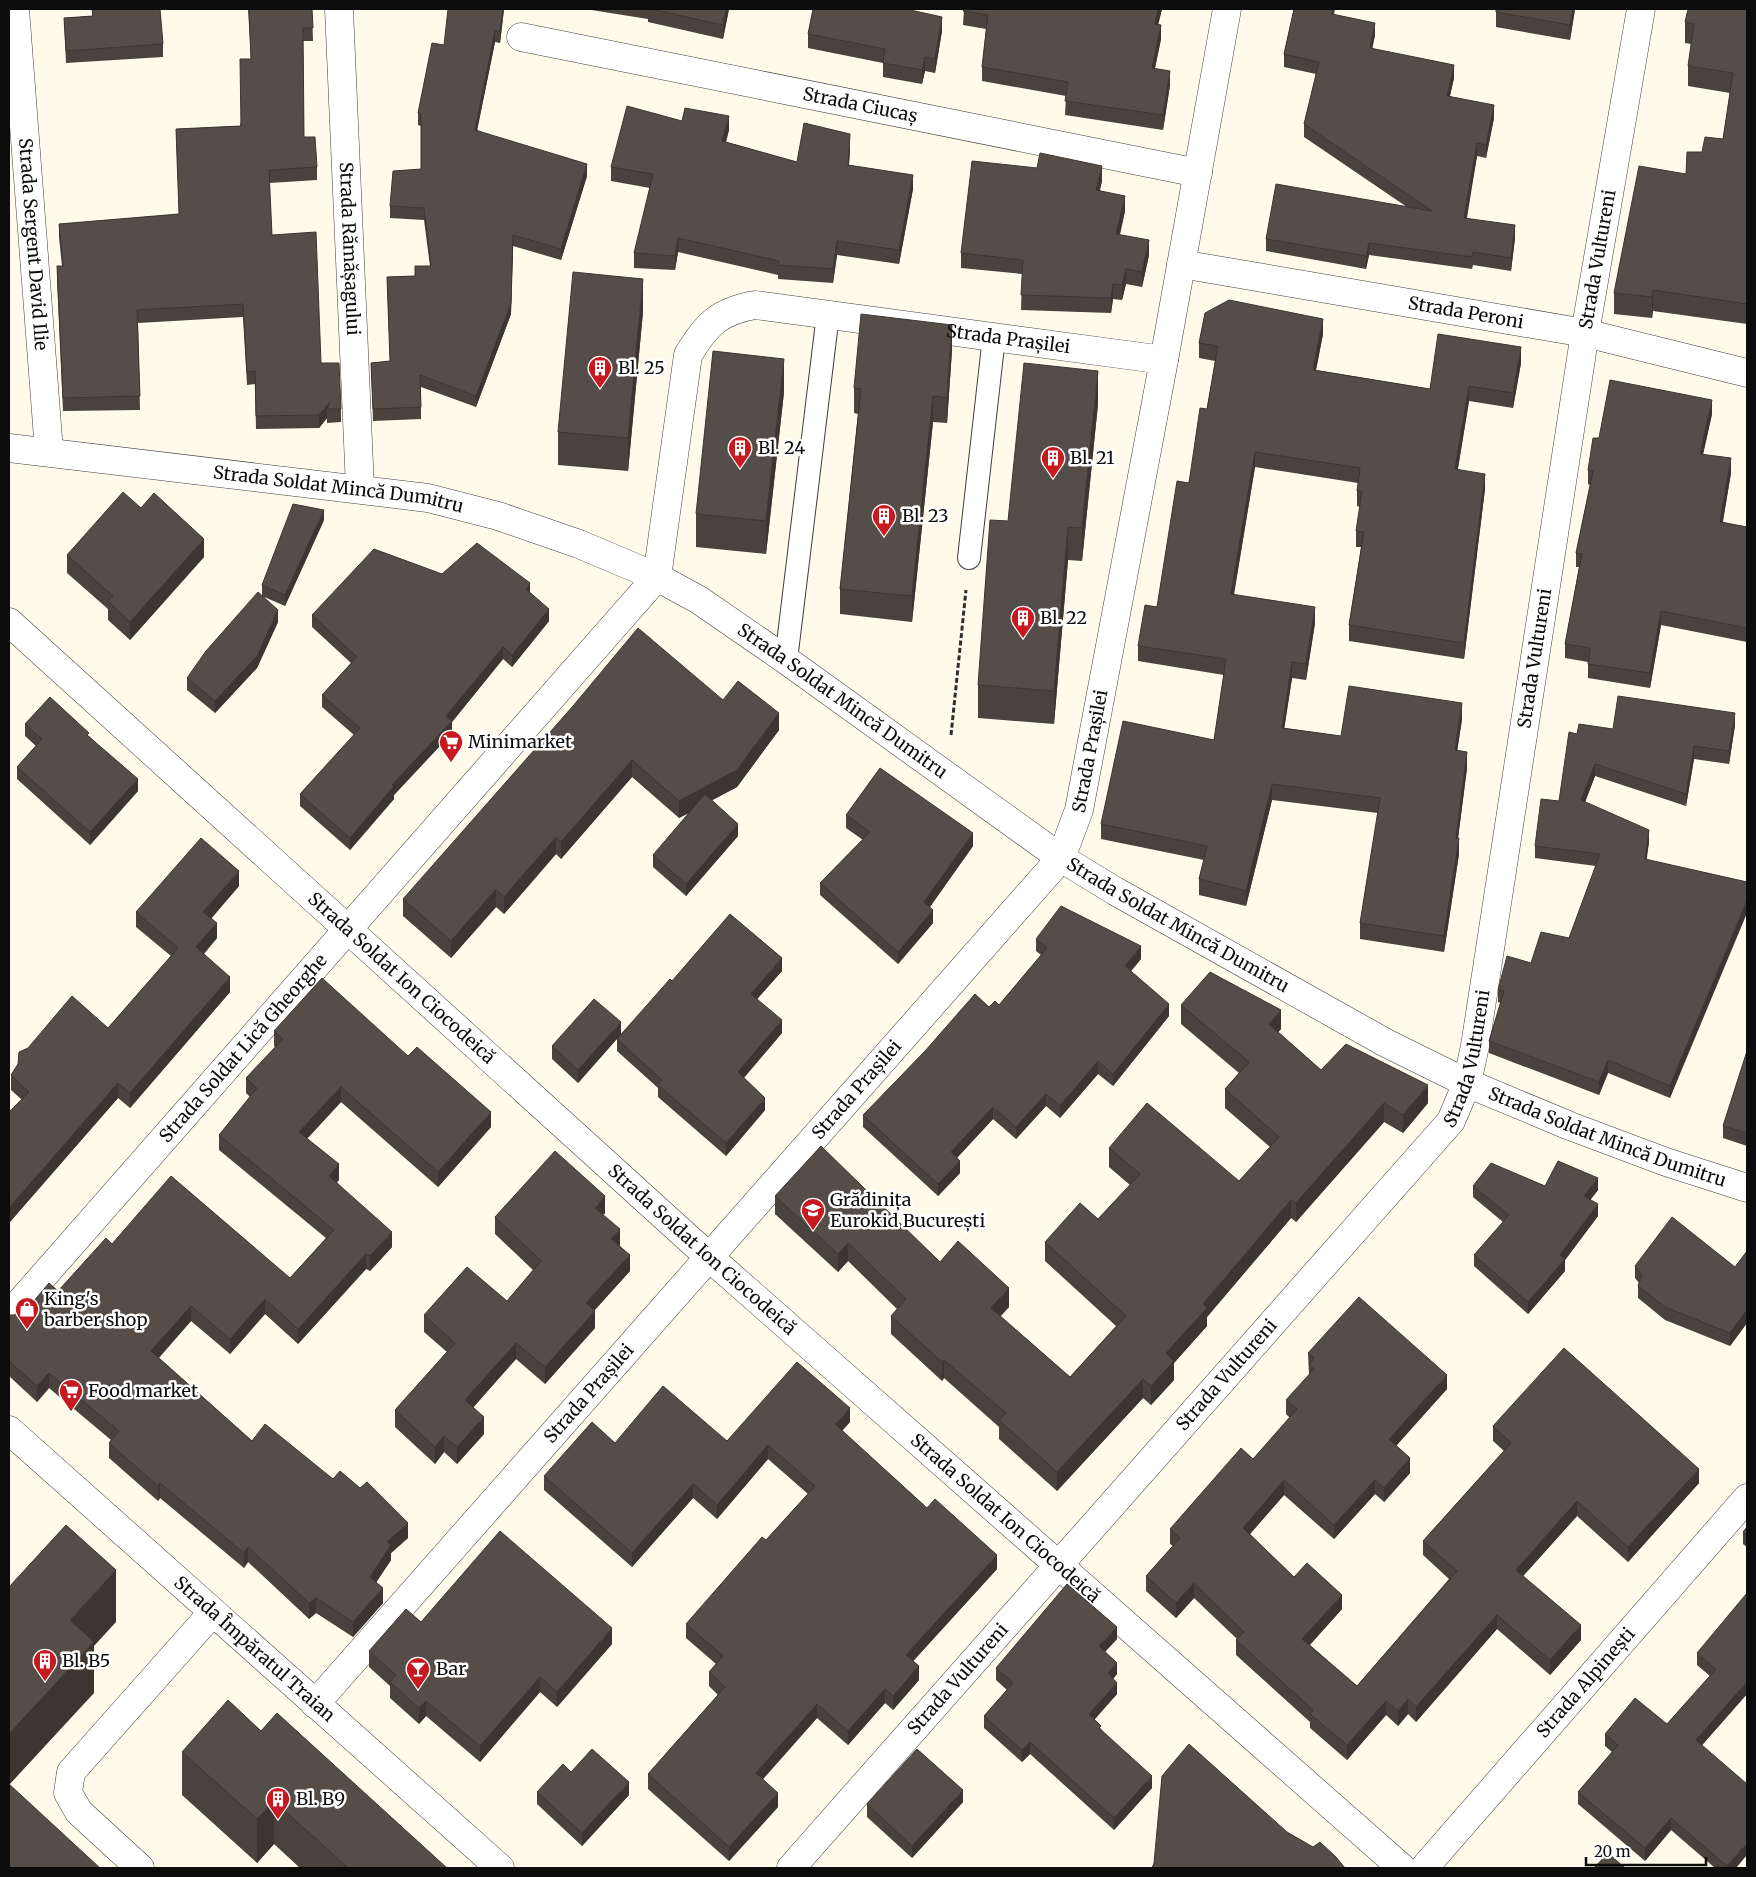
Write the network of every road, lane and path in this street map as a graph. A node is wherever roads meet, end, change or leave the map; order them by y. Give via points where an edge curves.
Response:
1 (15, 9) edge
2 (339, 9) edge
3 (1227, 9) edge
4 (1641, 9) edge
5 (522, 37) dead end
6 (1198, 173) junction
7 (1181, 264) junction
8 (828, 314) junction
9 (1585, 332) junction
10 (994, 337) junction
11 (1164, 360) junction
12 (1747, 373) edge
13 (9, 448) edge
14 (49, 451) junction
15 (360, 488) junction
16 (969, 558) joint
17 (657, 577) junction
18 (9, 622) edge
19 (786, 660) junction
20 (947, 776) junction
21 (1061, 858) junction
22 (347, 931) junction
23 (1467, 1083) junction
24 (1747, 1188) edge
25 (709, 1257) junction
26 (9, 1315) edge
27 (10, 1434) edge
28 (1747, 1498) edge
29 (1059, 1566) junction
30 (213, 1612) junction
31 (315, 1704) junction
32 (140, 1868) edge
33 (500, 1868) edge
34 (791, 1868) edge
35 (1402, 1868) edge
36 (1424, 1868) edge

1 - 14 street, Strada Sergent David Ilie
2 - 15 street, Strada Rămășagului
3 - 6 street, Strada Prașilei
4 - 9 street, Strada Vultureni
5 - 6 street, Strada Ciucaș
6 - 7 street, Strada Prașilei
7 - 9 street, Strada Peroni
7 - 11 street, Strada Prașilei
8 - 10 street, Strada Prașilei
8 - 17 street, Strada Prașilei via 755,305 733,309 716,319 700,335 688,355
8 - 19 lane
9 - 12 street, Strada Peroni
9 - 23 street, Strada Vultureni
10 - 11 street, Strada Prașilei
10 - 16 lane
11 - 21 street, Strada Prașilei via 1079,810
13 - 14 street, Strada Soldat Mincă Dumitru
14 - 15 street, Strada Soldat Mincă Dumitru
15 - 17 street, Strada Soldat Mincă Dumitru via 428,498 498,516 579,544
16 - 20 path
17 - 19 street, Strada Soldat Mincă Dumitru via 699,600
17 - 22 street, Strada Soldat Lică Gheorghe
18 - 22 street, Strada Soldat Ion Ciocodeică
19 - 20 street, Strada Soldat Mincă Dumitru
20 - 21 street, Strada Soldat Mincă Dumitru
21 - 23 street, Strada Soldat Mincă Dumitru via 1386,1043
21 - 25 street, Strada Prașilei
22 - 25 street, Strada Soldat Ion Ciocodeică
22 - 26 street, Strada Soldat Lică Gheorghe
23 - 24 street, Strada Soldat Mincă Dumitru via 1578,1129
23 - 29 street, Strada Vultureni via 1452,1121
25 - 29 street, Strada Soldat Ion Ciocodeică
25 - 31 street, Strada Prașilei
27 - 30 street, Strada Împăratul Traian
28 - 36 street, Strada Alpinești
29 - 34 street, Strada Vultureni
29 - 35 street, Strada Soldat Ion Ciocodeică
30 - 31 street, Strada Împăratul Traian
30 - 32 street via 71,1772 68,1792 80,1812
31 - 33 street, Strada Împăratul Traian

